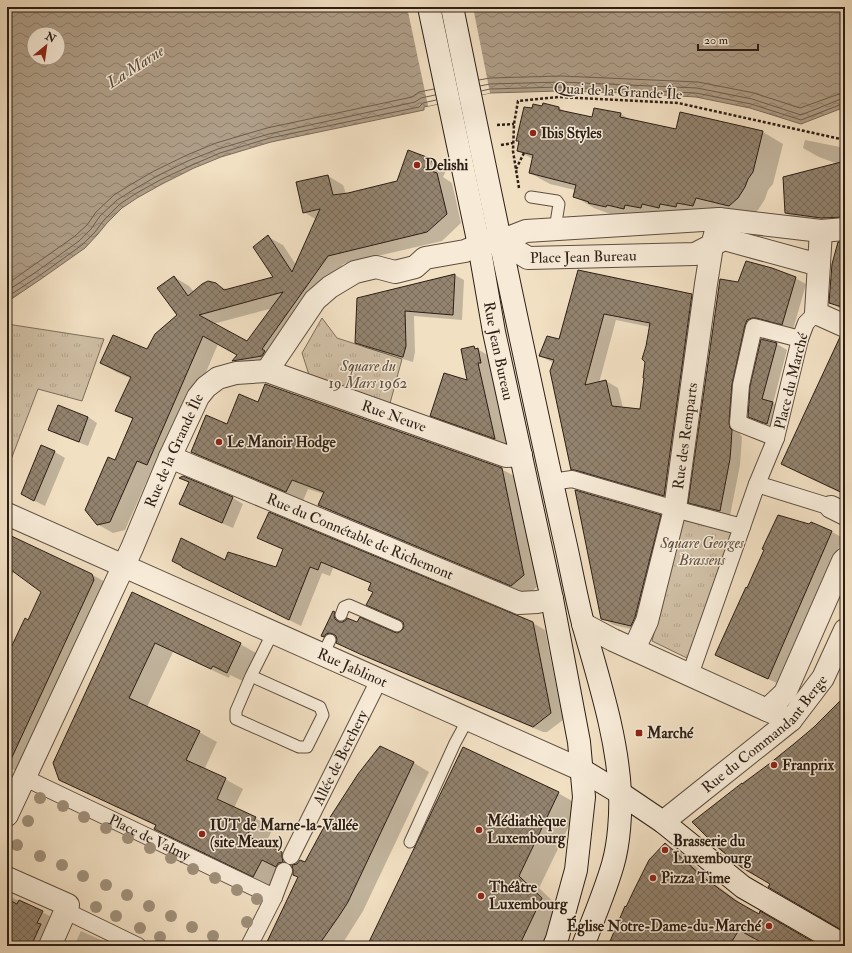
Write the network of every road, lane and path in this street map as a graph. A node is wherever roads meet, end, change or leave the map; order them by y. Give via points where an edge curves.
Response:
1 (429, 7) edge
2 (452, 7) edge
3 (514, 124) junction
4 (494, 125) dead end
5 (845, 140) edge
6 (513, 143) junction
7 (498, 145) dead end
8 (524, 153) dead end
9 (516, 169) junction
10 (520, 192) dead end
11 (531, 197) dead end
12 (719, 219) junction
13 (555, 229) junction
14 (845, 229) edge
15 (821, 231) junction
16 (500, 241) junction
17 (479, 246) junction
18 (712, 246) junction
19 (819, 265) junction
20 (816, 313) junction
21 (845, 326) edge
22 (800, 339) junction
23 (267, 371) junction
24 (776, 438) junction
25 (521, 455) junction
26 (170, 457) junction
27 (552, 482) junction
28 (756, 484) junction
29 (675, 509) junction
30 (838, 511) edge
31 (7, 514) edge
32 (742, 527) junction
33 (845, 559) edge
34 (124, 566) junction
35 (552, 599) junction
36 (341, 615) dead end
37 (583, 624) junction
38 (397, 626) dead end
39 (845, 630) edge
40 (273, 632) junction
41 (634, 649) junction
42 (690, 675) junction
43 (251, 676) junction
44 (379, 680) junction
45 (767, 710) junction
46 (468, 720) junction
47 (791, 720) junction
48 (582, 770) junction
49 (18, 781) edge
50 (620, 794) junction
51 (7, 815) edge
52 (663, 822) junction
53 (410, 842) dead end
54 (292, 856) dead end
55 (284, 871) dead end
56 (7, 878) edge
57 (274, 897) junction
58 (66, 911) junction
59 (50, 946) edge
60 (138, 946) edge
61 (249, 946) edge
62 (554, 946) edge
63 (583, 946) edge
64 (845, 946) edge

1 - 17 street, Rue Jean Bureau
2 - 16 street
3 - 4 path
3 - 5 path, Quai de la Grande Île via 518,101 559,97 678,103
3 - 6 path, Quai de la Grande Île
6 - 7 path
6 - 9 path, Quai de la Grande Île
8 - 9 path
9 - 10 path, Quai de la Grande Île
11 - 13 lane via 557,201 559,204
12 - 13 street, Place Jean Bureau
12 - 15 street, Place Jean Bureau
12 - 18 street, Rue des Remparts
13 - 16 street, Place Jean Bureau via 526,231
14 - 15 street, Place Jean Bureau
15 - 19 street
16 - 17 street
16 - 18 street, Place Jean Bureau via 528,258 696,254
16 - 27 street
17 - 23 street via 425,258 415,267 395,272 376,267 355,272 330,287 315,300
17 - 25 street, Rue Jean Bureau via 494,332
18 - 19 street, Place Jean Bureau via 724,239
18 - 29 street, Rue des Remparts
19 - 20 street
20 - 21 street
20 - 22 street, Place du Marché via 806,323
22 - 24 street, Place du Marché
22 - 24 street via 754,327 741,385 738,423
23 - 25 street, Rue Neuve via 506,456
23 - 26 street, Rue de la Grande Île via 236,373 218,378 206,386 198,397
24 - 28 street, Place du Marché
25 - 35 street, Rue Jean Bureau
26 - 34 street, Rue de la Grande Île
26 - 35 street, Rue du Connétable de Richemont via 519,603
27 - 29 street via 572,479
27 - 37 street
28 - 30 street
28 - 32 street, Place du Marché
29 - 32 street
29 - 41 street, Rue des Remparts via 647,621
31 - 34 street, Rue Jablinot
32 - 42 street
33 - 45 street, Rue du Commandant Berge via 785,693
34 - 40 street, Rue Jablinot
34 - 49 street, Rue de la Grande Île
35 - 48 street, Rue Jean Bureau via 580,742
36 - 38 lane via 344,607 349,605
37 - 41 street
37 - 50 street via 613,739
39 - 47 street, Rue du Commandant Berge via 823,678
40 - 43 lane
40 - 44 street, Rue Jablinot via 326,647
41 - 42 street
42 - 45 street
43 - 43 lane via 236,711 236,718 299,748 307,747 323,715 320,707
44 - 46 street, Rue Jablinot
44 - 54 street, Allée de Berchery
45 - 47 street
46 - 48 street, Rue Jablinot
46 - 53 lane
47 - 52 street, Rue du Commandant Berge
48 - 50 street, Rue Jablinot
48 - 62 street, Rue Jean Bureau via 584,797 576,870
49 - 51 street, Rue de la Grande Île
49 - 57 street, Place de Valmy
50 - 52 street, Rue Jablinot
50 - 63 street via 620,824 613,865
52 - 64 street, Rue Jablinot via 743,887
55 - 57 street
56 - 58 street via 68,905
57 - 61 street
58 - 59 street
58 - 60 street

